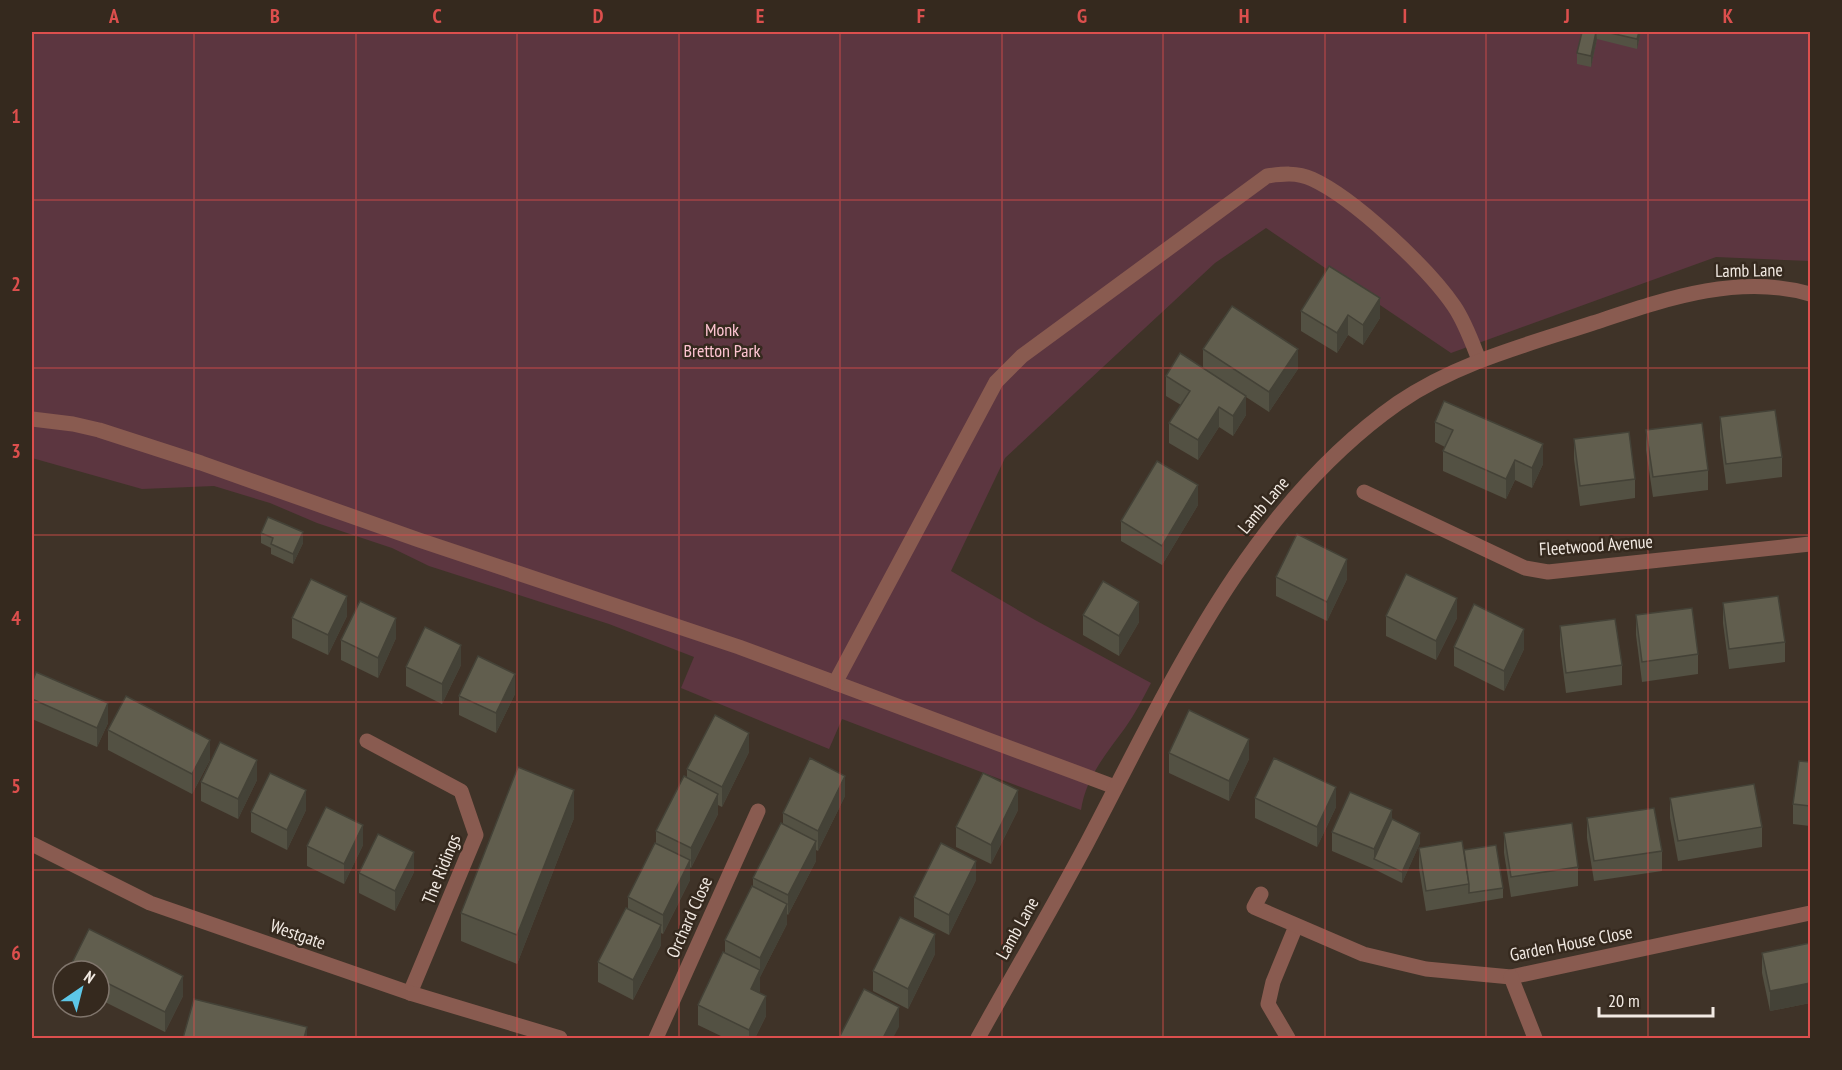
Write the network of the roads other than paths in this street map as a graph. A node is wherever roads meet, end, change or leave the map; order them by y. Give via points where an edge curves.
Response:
1 (1810, 294) edge
2 (1479, 360) junction
3 (32, 419) edge
4 (1364, 492) dead end
5 (1810, 544) edge
6 (836, 683) junction
7 (367, 741) dead end
8 (1115, 787) junction
9 (758, 811) dead end
10 (32, 844) edge
11 (1261, 894) dead end
12 (1810, 913) edge
13 (1296, 926) junction
14 (1512, 977) junction
15 (410, 993) junction
16 (560, 1038) edge
17 (656, 1038) edge
18 (978, 1038) edge
19 (1288, 1038) edge
20 (1535, 1038) edge

1 - 2 street, Lamb Lane via 1785,286 1720,287
2 - 6 street via 1455,308 1432,278 1394,241 1311,178 1289,173 1267,176 1022,356 996,382
2 - 8 street, Lamb Lane via 1400,402 1338,449 1278,516 1246,556
3 - 6 street via 99,430 189,459
4 - 5 street, Fleetwood Avenue via 1525,568 1548,572
6 - 8 street
7 - 15 street, The Ridings via 461,791 476,835
8 - 18 street, Lamb Lane
9 - 17 street, Orchard Close
10 - 15 street, Westgate via 150,903
11 - 13 street, Garden House Close via 1254,907
12 - 14 street, Garden House Close
13 - 14 street, Garden House Close via 1363,954 1426,969
13 - 19 street via 1268,1005
14 - 20 street
15 - 16 street, Westgate

